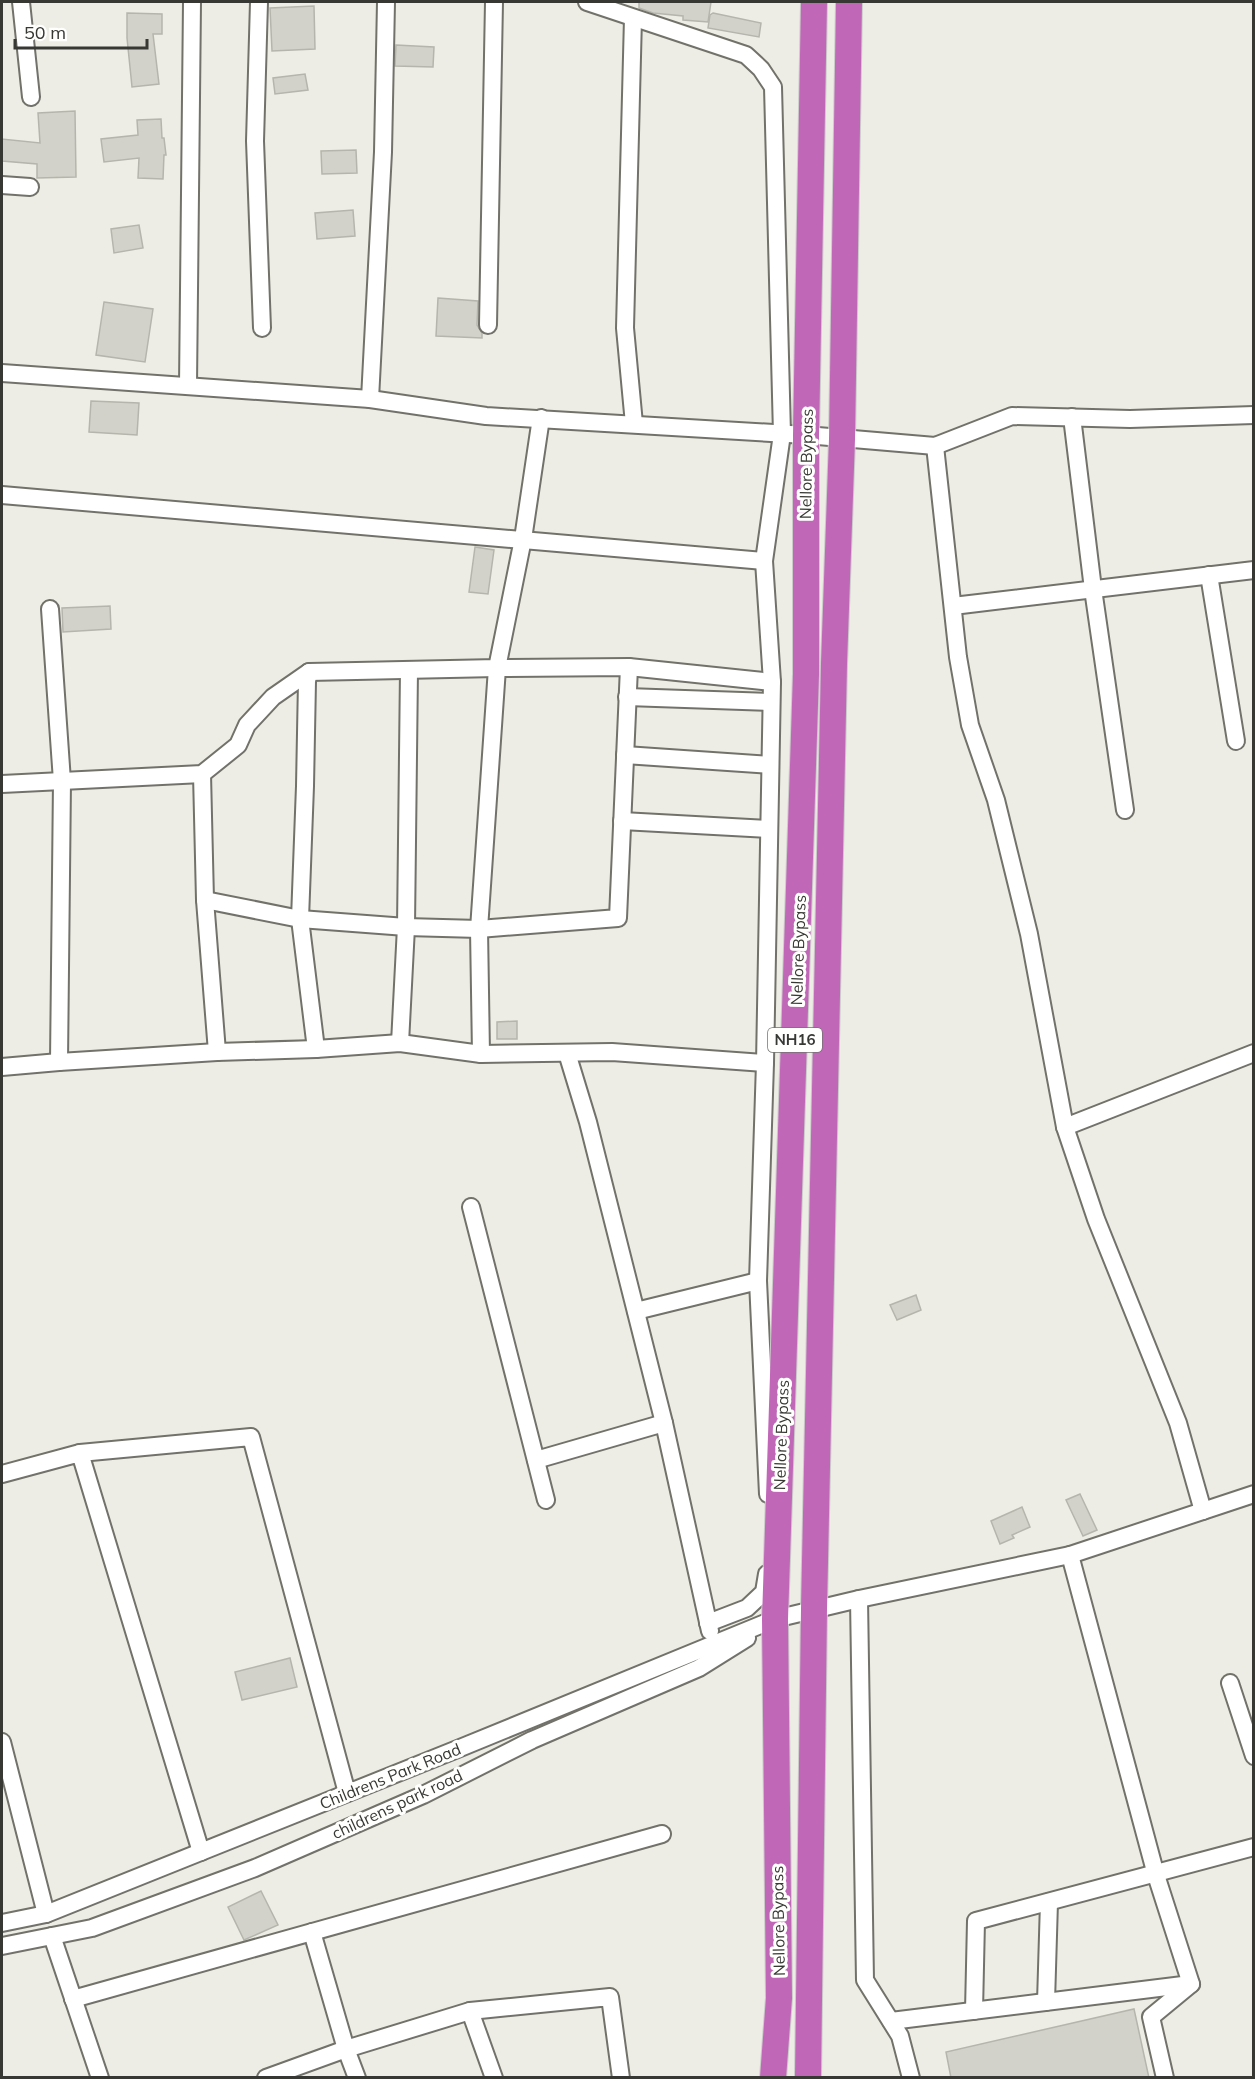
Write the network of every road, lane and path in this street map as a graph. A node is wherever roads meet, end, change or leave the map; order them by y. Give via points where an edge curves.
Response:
1 (21, 2) edge
2 (192, 2) edge
3 (259, 2) edge
4 (386, 2) edge
5 (494, 2) edge
6 (587, 2) edge
7 (814, 2) edge
8 (849, 2) edge
9 (633, 18) junction
10 (31, 97) dead end
11 (2, 185) edge
12 (30, 187) dead end
13 (488, 325) dead end
14 (262, 328) dead end
15 (2, 373) edge
16 (188, 386) junction
17 (370, 399) junction
18 (1254, 415) edge
19 (1072, 417) junction
20 (542, 418) junction
21 (634, 424) junction
22 (794, 434) junction
23 (842, 439) junction
24 (935, 446) junction
25 (2, 495) edge
26 (524, 539) junction
27 (764, 561) junction
28 (1254, 570) edge
29 (1209, 575) junction
30 (1093, 589) junction
31 (953, 606) junction
32 (50, 609) dead end
33 (629, 667) junction
34 (497, 668) junction
35 (409, 670) junction
36 (309, 672) junction
37 (772, 682) junction
38 (627, 697) junction
39 (771, 702) junction
40 (1236, 741) dead end
41 (625, 755) junction
42 (770, 765) junction
43 (202, 774) junction
44 (62, 781) junction
45 (2, 784) edge
46 (1125, 810) dead end
47 (622, 821) junction
48 (769, 829) junction
49 (205, 900) junction
50 (300, 919) junction
51 (406, 927) junction
52 (479, 929) junction
53 (400, 1043) junction
54 (315, 1049) junction
55 (217, 1052) junction
56 (567, 1053) junction
57 (1254, 1053) edge
58 (481, 1054) junction
59 (59, 1062) junction
60 (765, 1063) junction
61 (2, 1067) edge
62 (1065, 1126) junction
63 (471, 1207) dead end
64 (758, 1281) junction
65 (636, 1311) junction
66 (664, 1423) junction
67 (80, 1453) junction
68 (536, 1460) junction
69 (2, 1474) edge
70 (1254, 1494) edge
71 (546, 1500) dead end
72 (1203, 1511) junction
73 (1070, 1555) junction
74 (859, 1599) junction
75 (814, 1609) junction
76 (775, 1619) junction
77 (708, 1623) junction
78 (712, 1652) junction
79 (1230, 1683) dead end
80 (2, 1742) edge
81 (1254, 1756) edge
82 (347, 1793) junction
83 (662, 1834) dead end
84 (1254, 1847) edge
85 (201, 1852) junction
86 (1156, 1875) junction
87 (1049, 1902) junction
88 (46, 1914) junction
89 (2, 1923) edge
90 (312, 1932) junction
91 (52, 1936) junction
92 (2, 1946) edge
93 (1191, 1984) junction
94 (73, 1999) junction
95 (1046, 2002) junction
96 (470, 2011) junction
97 (974, 2011) junction
98 (891, 2021) junction
99 (346, 2049) junction
100 (100, 2078) edge
101 (266, 2078) edge
102 (357, 2078) edge
103 (494, 2078) edge
104 (621, 2078) edge
105 (773, 2078) edge
106 (808, 2078) edge
107 (911, 2078) edge
108 (1165, 2078) edge

1 - 10 street
2 - 16 street
3 - 14 street via 255,141
4 - 17 street via 383,152
5 - 13 street
6 - 9 street
7 - 22 highway, Nellore Bypass / NH16
8 - 23 highway, Nellore Bypass / NH16
9 - 21 street via 625,328
9 - 22 street via 746,55 773,87
11 - 12 street
15 - 16 street
16 - 17 street
17 - 20 street via 486,407
18 - 19 street
19 - 24 street via 1012,416
19 - 30 street
20 - 21 street
20 - 26 street
21 - 22 street
22 - 23 street
22 - 27 street
22 - 76 highway, Nellore Bypass / NH16 via 806,686
23 - 24 street
23 - 75 highway, Nellore Bypass / NH16
24 - 31 street
25 - 26 street
26 - 27 street
26 - 34 street
27 - 37 street
28 - 29 street
29 - 30 street
29 - 40 street
30 - 31 street
30 - 46 street
31 - 62 street via 970,725 996,800 1029,934
32 - 44 street
33 - 34 street
33 - 37 street
33 - 38 street
34 - 35 street
34 - 52 street
35 - 36 street
35 - 51 street
36 - 43 street via 273,697 247,726 238,745
36 - 50 street
37 - 39 street
38 - 39 street
38 - 41 street
39 - 42 street
41 - 42 street
41 - 47 street
42 - 48 street
43 - 44 street
43 - 49 street
44 - 45 street
44 - 59 street
47 - 48 street
47 - 52 street via 618,918
48 - 60 street
49 - 50 street
49 - 55 street
50 - 51 street
50 - 54 street
51 - 52 street
51 - 53 street
52 - 58 street
53 - 54 street
53 - 58 street
54 - 55 street
55 - 59 street
56 - 58 street
56 - 60 street via 612,1052
56 - 65 street
57 - 62 street
59 - 61 street
60 - 64 street
62 - 72 street via 1096,1219 1178,1423
63 - 68 street
64 - 65 street
64 - 77 street via 771,1548 768,1570 764,1592 747,1608
65 - 66 street
66 - 68 street
66 - 77 street
67 - 69 street
67 - 82 street via 251,1437
67 - 85 street
68 - 71 street
70 - 72 street, childrens park road
72 - 73 street, childrens park road
73 - 74 street, childrens park road
73 - 86 street
74 - 75 street, childrens park road
74 - 98 street via 865,1980
75 - 76 street, childrens park road
75 - 106 highway, Nellore Bypass / NH16
76 - 78 street, childrens park road
76 - 105 highway, Nellore Bypass / NH16 via 779,1998
77 - 78 street
78 - 82 street, Childrens Park Road
78 - 91 street, childrens park road via 699,1668 255,1868 92,1928
79 - 81 street
80 - 88 street
82 - 85 street, Childrens Park Road
83 - 90 street
84 - 86 street
85 - 88 street, Childrens Park Road
86 - 87 street
86 - 93 street
87 - 95 street
87 - 97 street via 976,1921
88 - 89 street, Childrens Park Road
90 - 94 street
90 - 99 street
91 - 92 street, childrens park road
91 - 94 street
93 - 95 street
93 - 108 street via 1150,2017
94 - 100 street
95 - 97 street
96 - 99 street
96 - 103 street
96 - 104 street via 610,1997
97 - 98 street
98 - 107 street via 900,2036
99 - 101 street
99 - 102 street

